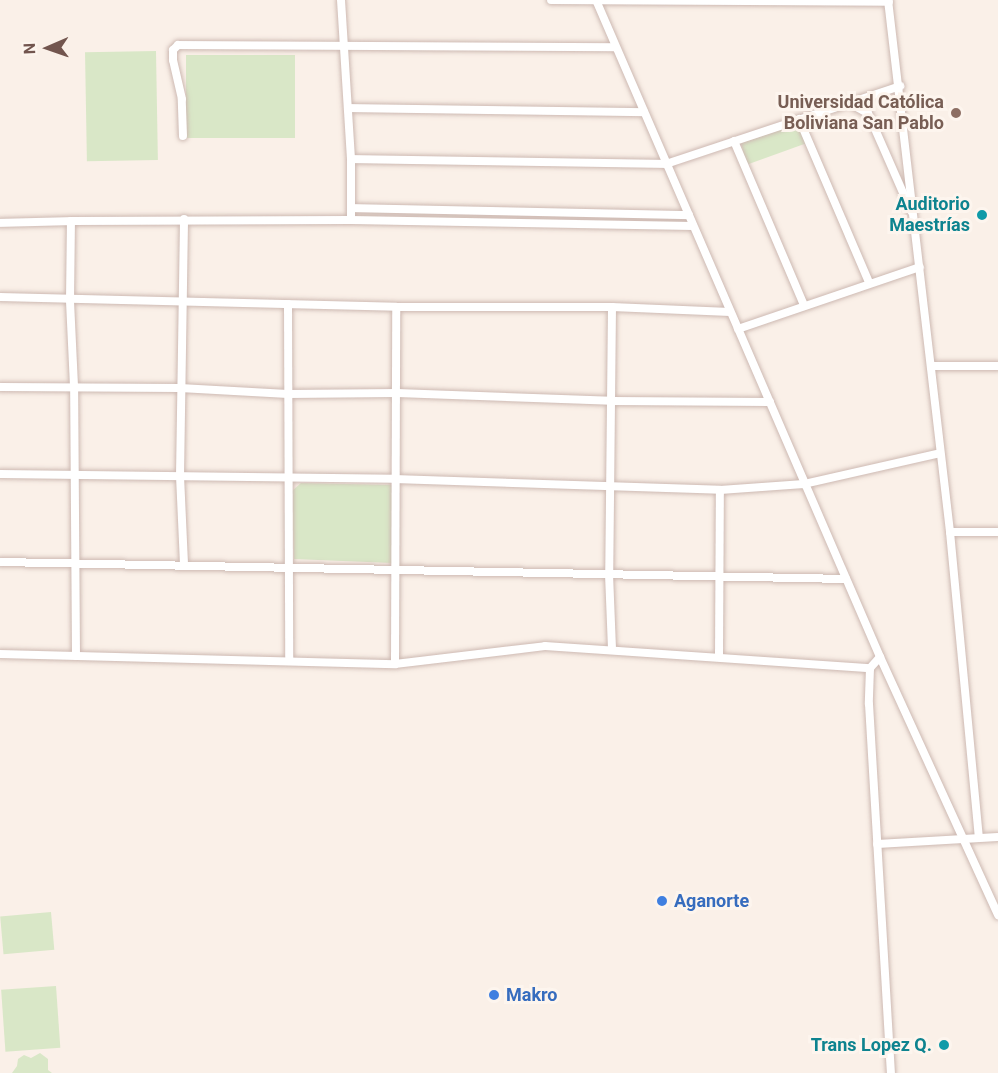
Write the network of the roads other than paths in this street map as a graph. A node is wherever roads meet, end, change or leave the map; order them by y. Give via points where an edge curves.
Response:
1 (341, 0) edge
2 (551, 0) edge
3 (597, 1) edge
4 (753, 1) edge
5 (889, 1) edge
6 (343, 44) junction
7 (615, 47) junction
8 (900, 86) junction
9 (849, 103) junction
10 (349, 108) junction
11 (644, 112) junction
12 (799, 119) junction
13 (183, 136) dead end
14 (734, 141) junction
15 (351, 159) junction
16 (666, 164) junction
17 (352, 208) junction
18 (688, 215) junction
19 (184, 219) junction
20 (915, 219) junction
21 (351, 220) junction
22 (71, 221) junction
23 (0, 223) edge
24 (693, 226) junction
25 (920, 267) junction
26 (869, 282) junction
27 (0, 297) edge
28 (70, 300) junction
29 (183, 303) junction
30 (288, 304) junction
31 (804, 305) junction
32 (396, 307) junction
33 (612, 307) junction
34 (730, 312) junction
35 (738, 329) junction
36 (931, 366) junction
37 (998, 366) edge
38 (74, 386) junction
39 (0, 387) edge
40 (180, 388) junction
41 (396, 393) junction
42 (288, 394) junction
43 (611, 401) junction
44 (770, 402) junction
45 (939, 453) junction
46 (0, 474) edge
47 (75, 474) junction
48 (180, 476) junction
49 (289, 478) junction
50 (394, 479) junction
51 (804, 484) junction
52 (610, 487) junction
53 (720, 490) junction
54 (950, 532) junction
55 (998, 532) edge
56 (0, 562) edge
57 (75, 562) junction
58 (184, 564) junction
59 (288, 568) junction
60 (394, 568) junction
61 (609, 574) junction
62 (718, 577) junction
63 (846, 579) junction
64 (612, 650) junction
65 (0, 654) edge
66 (76, 656) junction
67 (719, 657) junction
68 (880, 657) junction
69 (289, 661) junction
70 (395, 663) junction
71 (870, 668) junction
72 (998, 837) edge
73 (979, 838) junction
74 (965, 840) junction
75 (877, 844) junction
76 (998, 915) edge
77 (891, 1073) edge

1 - 6 street
2 - 3 street
3 - 4 street
3 - 7 street
4 - 5 street
5 - 8 street
6 - 7 street
6 - 10 street
6 - 13 street via 178,45 173,50 173,60 182,99
7 - 11 street
8 - 9 street
8 - 20 street
9 - 12 street
9 - 20 street via 868,113
10 - 11 street
10 - 15 street
11 - 16 street
12 - 14 street
12 - 26 street
14 - 16 street
14 - 31 street
15 - 16 street
15 - 17 street
16 - 18 street
17 - 18 street
17 - 21 street
18 - 24 street
19 - 21 street
19 - 22 street
19 - 29 street
20 - 25 street
21 - 24 street
22 - 23 street
22 - 28 street
24 - 34 street
25 - 26 street
25 - 36 street
26 - 31 street
27 - 28 street
28 - 29 street
28 - 38 street
29 - 30 street
29 - 40 street
30 - 32 street
30 - 42 street
31 - 35 street
32 - 33 street
32 - 41 street
33 - 34 street
33 - 43 street
34 - 35 street
35 - 44 street
36 - 37 street
36 - 45 street
38 - 39 street
38 - 40 street
38 - 47 street
40 - 42 street
40 - 48 street
41 - 42 street
41 - 43 street
41 - 50 street
42 - 49 street
43 - 44 street
43 - 52 street
44 - 51 street
45 - 51 street
45 - 54 street
46 - 47 street
47 - 48 street
47 - 57 street
48 - 49 street
48 - 58 street
49 - 50 street
49 - 59 street
50 - 52 street
50 - 60 street
51 - 53 street
51 - 63 street
52 - 53 street
52 - 61 street
53 - 62 street
54 - 55 street
54 - 73 street
56 - 57 street
57 - 58 street
57 - 66 street
58 - 59 street
59 - 60 street
59 - 69 street
60 - 61 street
60 - 70 street
61 - 62 street
61 - 64 street
62 - 63 street
62 - 67 street
63 - 68 street
64 - 67 street
64 - 70 street via 545,646
65 - 66 street
66 - 69 street
67 - 71 street
68 - 71 street
68 - 74 street
69 - 70 street
71 - 75 street
72 - 73 street
73 - 74 street
74 - 75 street
74 - 76 street
75 - 77 street

